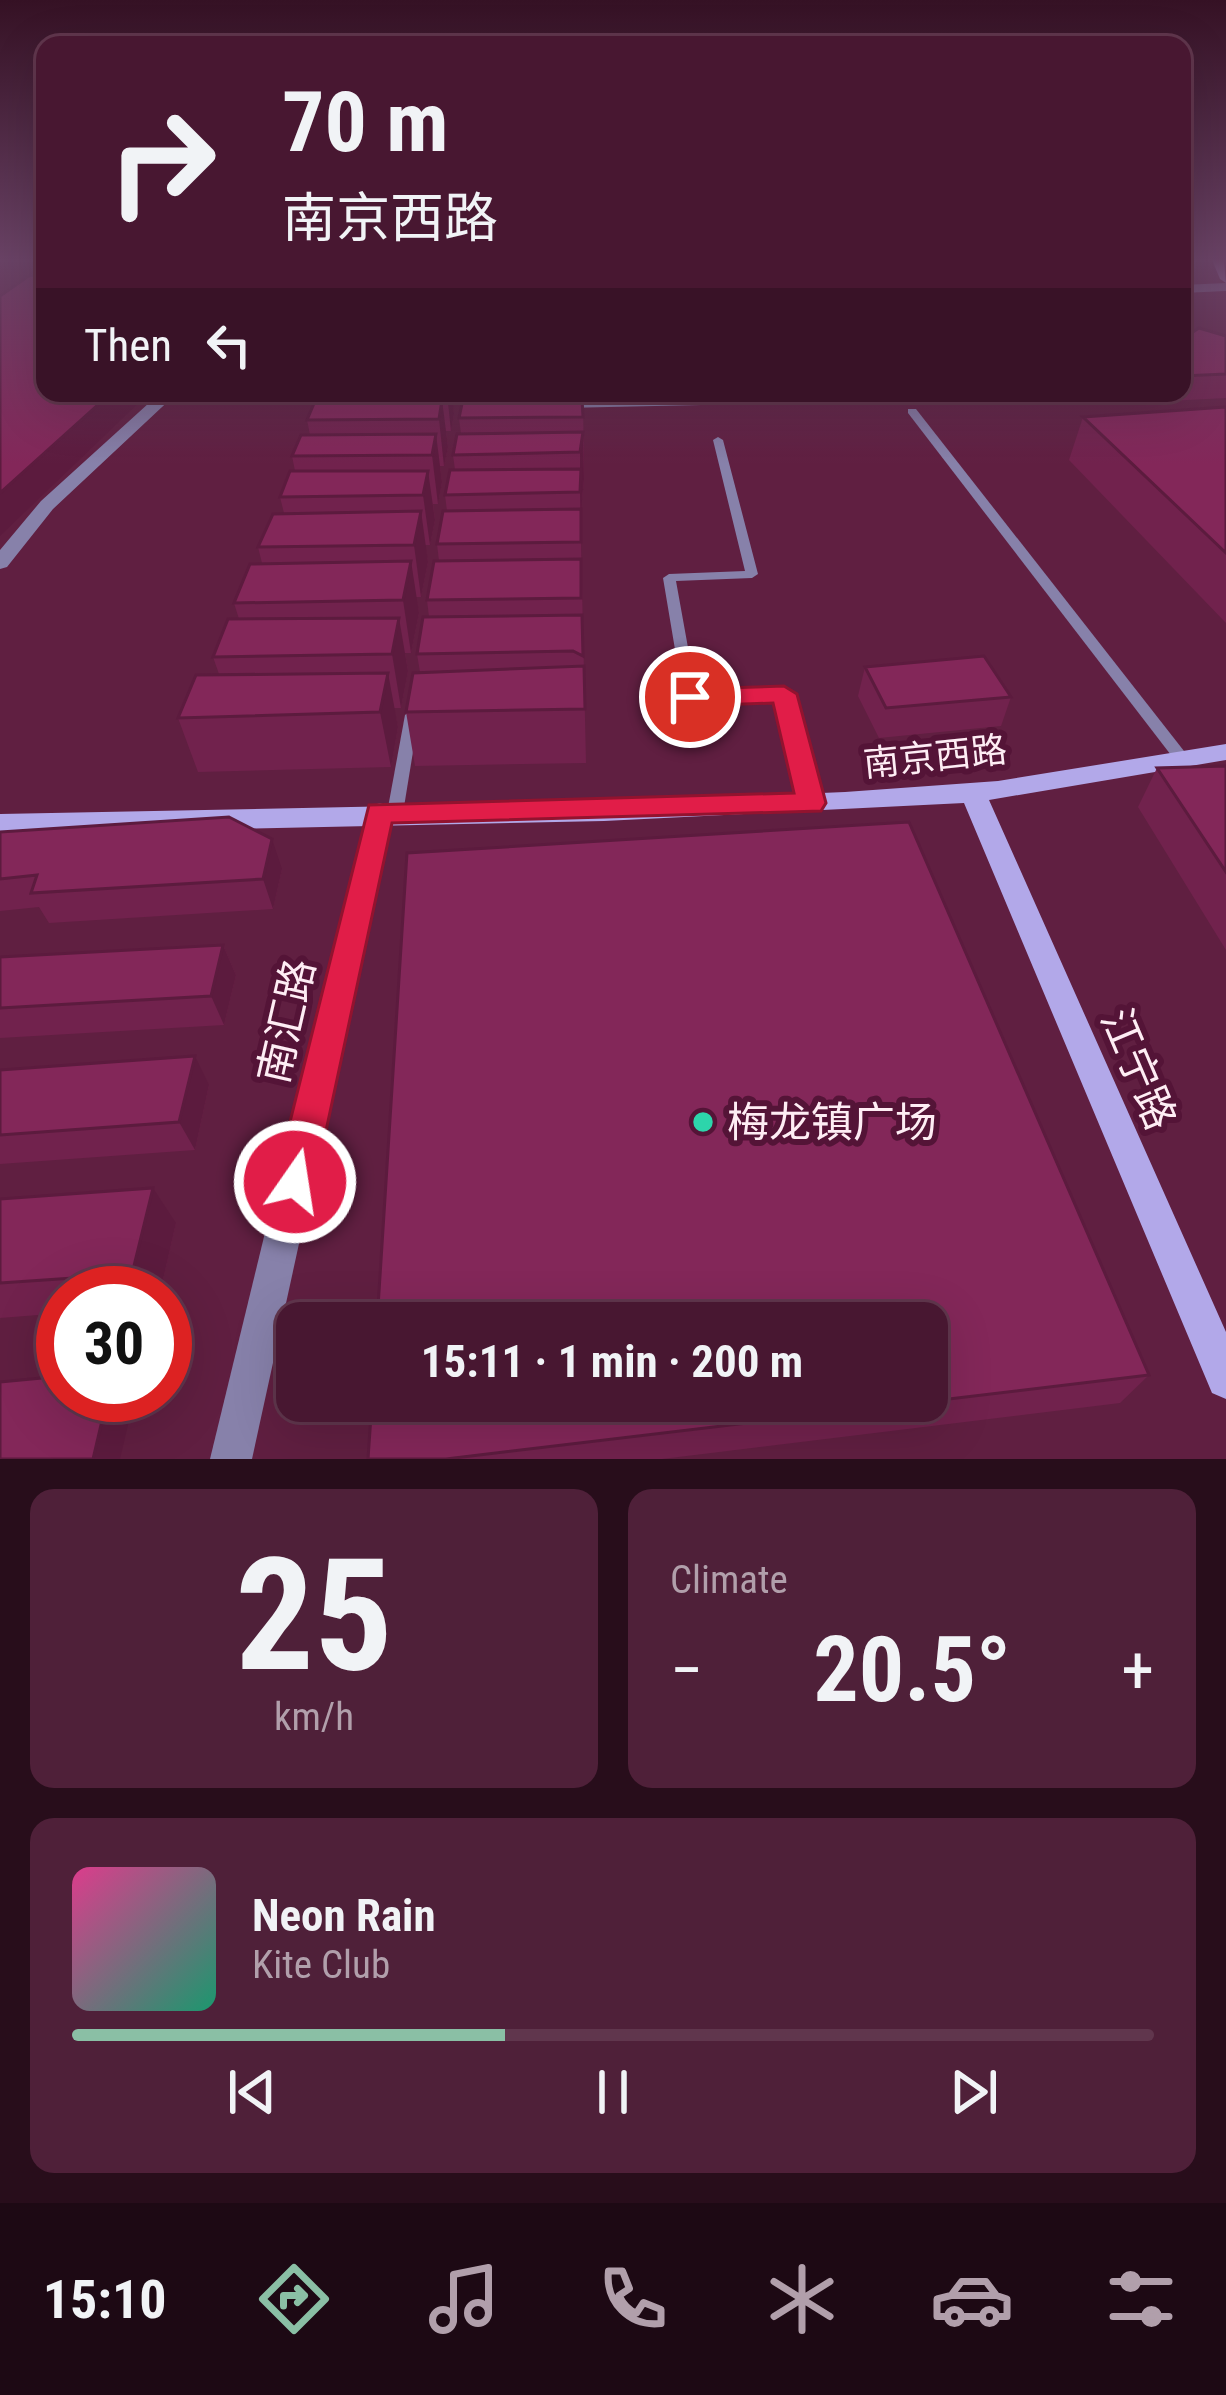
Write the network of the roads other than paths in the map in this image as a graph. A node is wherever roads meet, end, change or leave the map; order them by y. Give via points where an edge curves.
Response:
1 (159, 402) edge
2 (698, 403) dead end
3 (558, 405) edge
4 (912, 411) dead end
5 (718, 440) dead end
6 (0, 563) edge
7 (415, 698) edge
8 (390, 716) edge
9 (412, 716) junction
10 (435, 716) edge
11 (1226, 752) edge
12 (1179, 755) junction
13 (973, 794) junction
14 (811, 803) junction
15 (387, 813) junction
16 (0, 824) edge
17 (1226, 1379) edge
18 (231, 1459) edge

1 - 6 street via 47,505
2 - 3 lane
4 - 12 lane
5 - 14 lane via 752,574 669,578 690,697 784,694
7 - 9 lane
8 - 9 lane
9 - 10 lane
9 - 15 lane
11 - 12 main road, 南京西路
12 - 13 main road, 南京西路
13 - 14 main road, 南京西路
13 - 17 main road, 江宁路
14 - 15 main road, 南京西路
15 - 16 main road, 南京西路
15 - 18 street, 南汇路

